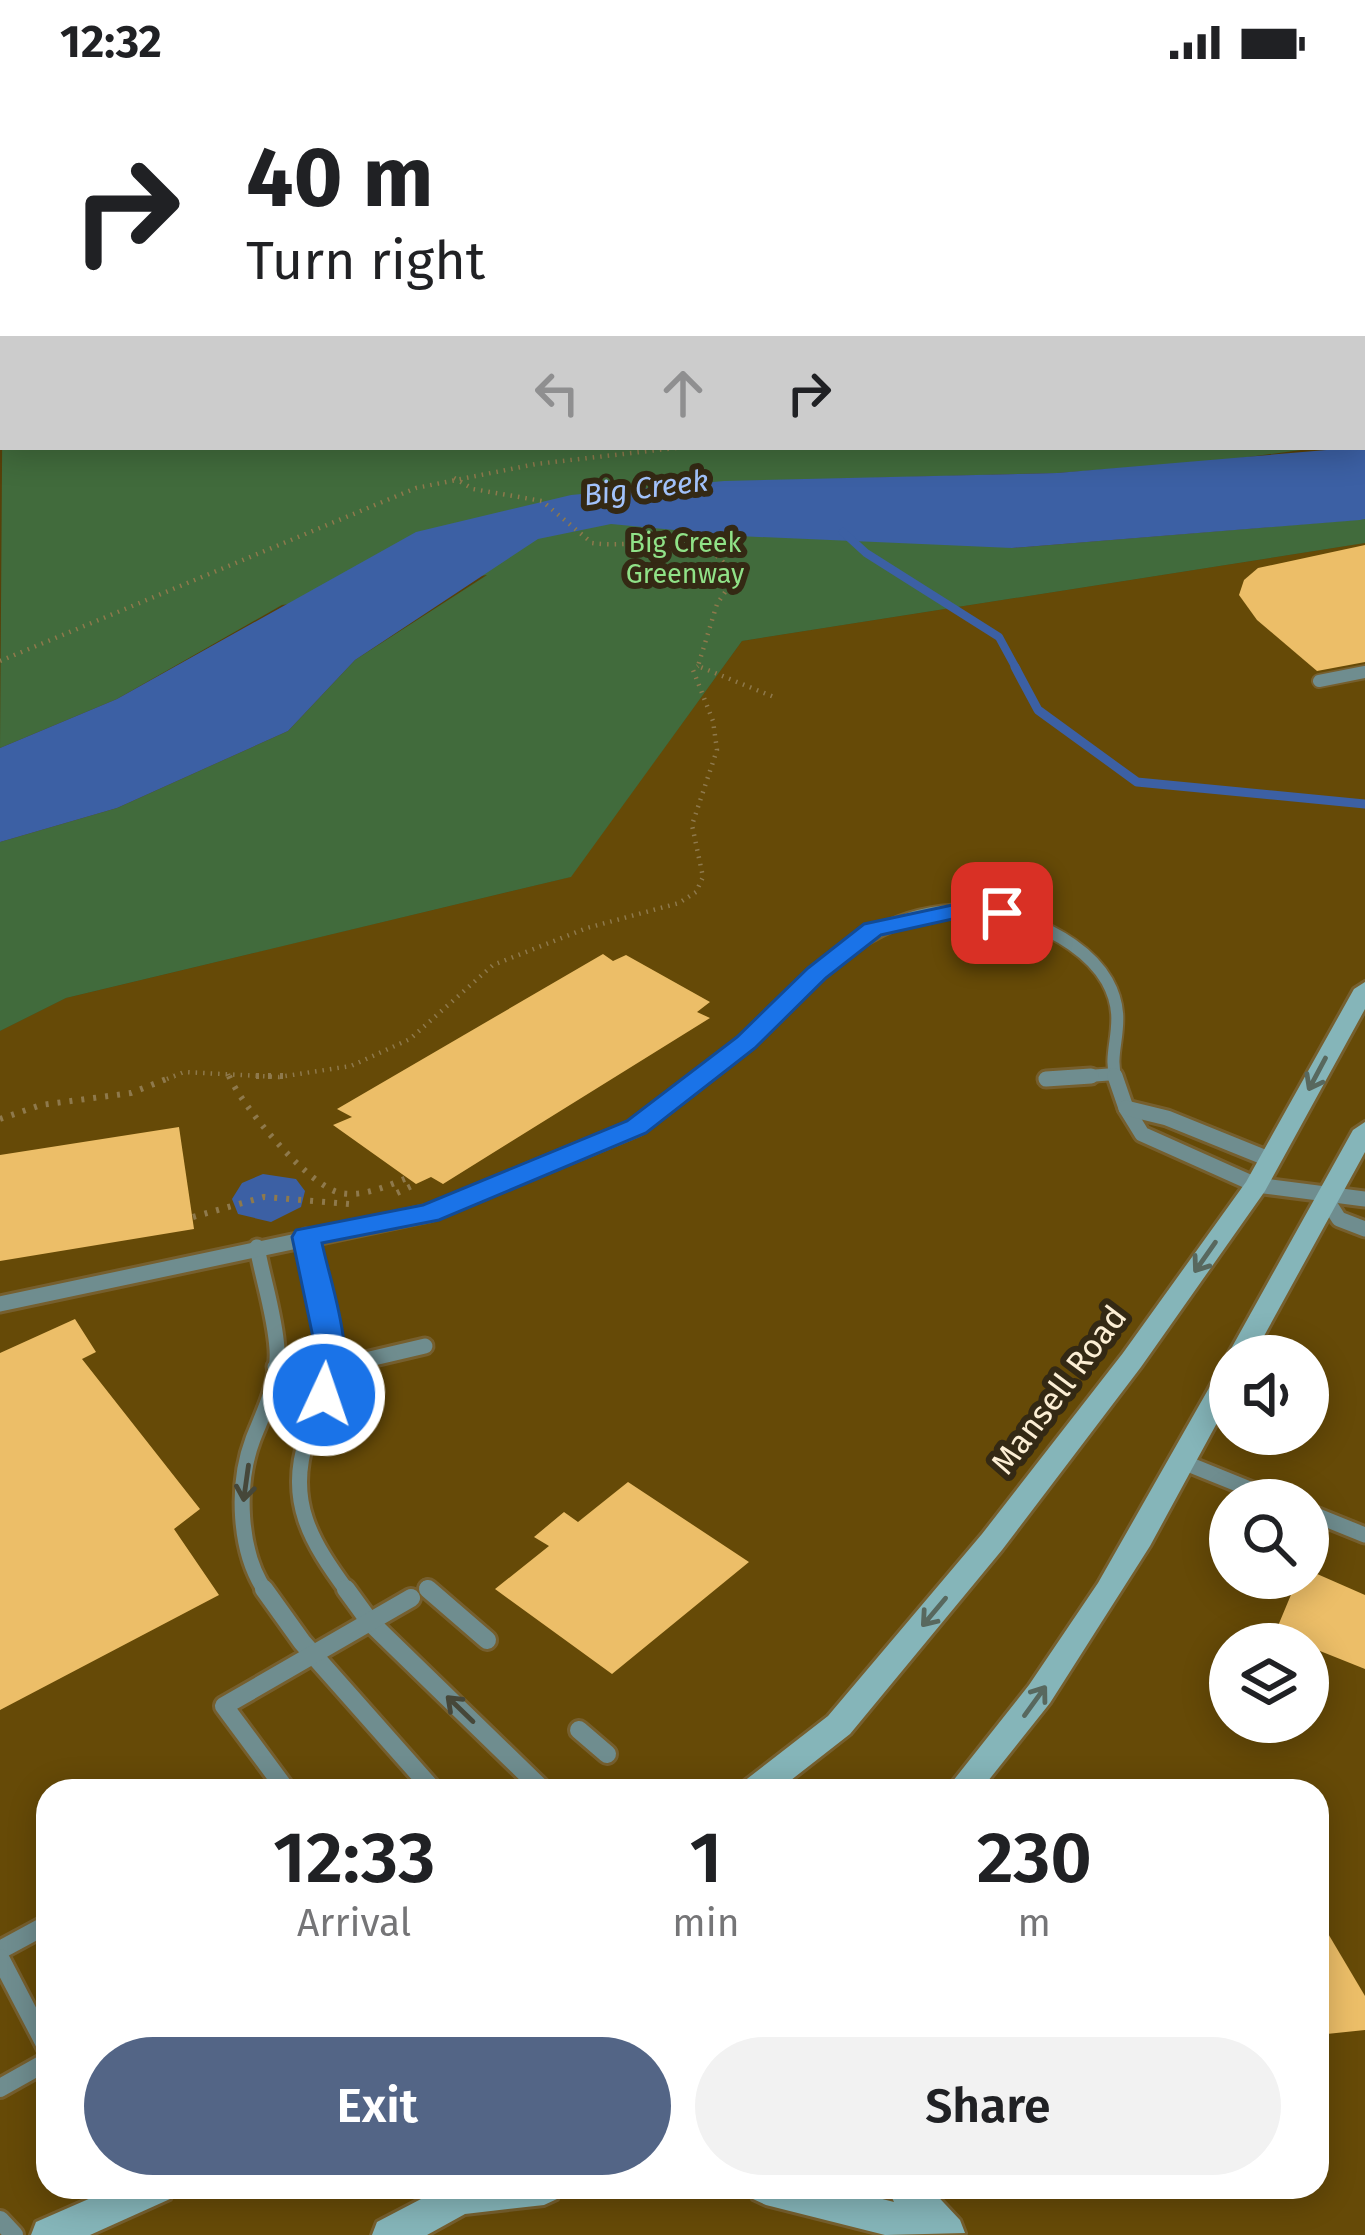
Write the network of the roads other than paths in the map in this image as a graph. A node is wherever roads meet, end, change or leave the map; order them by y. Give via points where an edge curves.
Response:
1 (1365, 672) edge
2 (1319, 681) dead end
3 (1365, 989) edge
4 (1115, 1074) junction
5 (1046, 1079) dead end
6 (1126, 1108) junction
7 (1365, 1130) edge
8 (1271, 1160) junction
9 (1256, 1185) junction
10 (1324, 1197) junction
11 (1365, 1199) edge
12 (1365, 1228) edge
13 (306, 1237) junction
14 (257, 1246) junction
15 (0, 1304) edge
16 (1251, 1335) edge
17 (425, 1346) dead end
18 (275, 1367) junction
19 (326, 1369) junction
20 (1209, 1413) edge
21 (1183, 1462) junction
22 (1225, 1479) edge
23 (1329, 1520) edge
24 (1365, 1535) edge
25 (370, 1622) junction
26 (487, 1640) dead end
27 (311, 1652) junction
28 (579, 1730) dead end
29 (607, 1754) dead end
30 (276, 1779) edge
31 (423, 1779) edge
32 (529, 1779) edge
33 (770, 1779) edge
34 (972, 1779) edge
35 (36, 1932) edge
36 (0, 1954) edge
37 (36, 2026) edge
38 (36, 2068) edge
39 (0, 2088) edge
40 (130, 2199) edge
41 (459, 2199) edge
42 (812, 2199) edge
43 (916, 2199) edge
44 (0, 2220) edge
45 (948, 2234) edge
46 (14, 2235) edge
47 (49, 2235) edge
48 (390, 2235) edge

1 - 2 lane
3 -> 8 main road, Mansell Road
4 - 5 lane
4 - 6 lane
4 - 13 lane via 1117,1009 1106,979 1066,940 1002,913 907,918 873,929 637,1127 429,1213
6 - 8 lane
6 - 9 lane via 1142,1134
7 - 10 main road
8 - 9 main road, Mansell Road
9 - 10 lane
9 -> 33 main road, Mansell Road via 992,1542 838,1726
10 - 11 lane
10 - 12 lane via 1340,1220
10 - 16 main road
13 - 14 lane
13 - 19 lane via 329,1342
14 - 15 lane
14 - 18 lane
17 - 19 lane
18 - 19 lane
18 -> 27 lane via 272,1397 251,1444 242,1511 251,1571
19 - 25 lane via 298,1504 320,1554
20 - 21 main road
21 - 22 lane
34 -> 21 main road via 1093,1621
23 - 24 lane
25 - 26 lane via 419,1593
25 - 27 lane
32 -> 25 lane
27 - 30 lane via 224,1706
27 - 31 lane
28 - 29 lane
35 - 36 lane
36 - 37 lane
38 - 39 lane
40 - 47 main road
41 - 48 main road
42 - 45 main road
43 - 45 main road
44 - 46 lane

